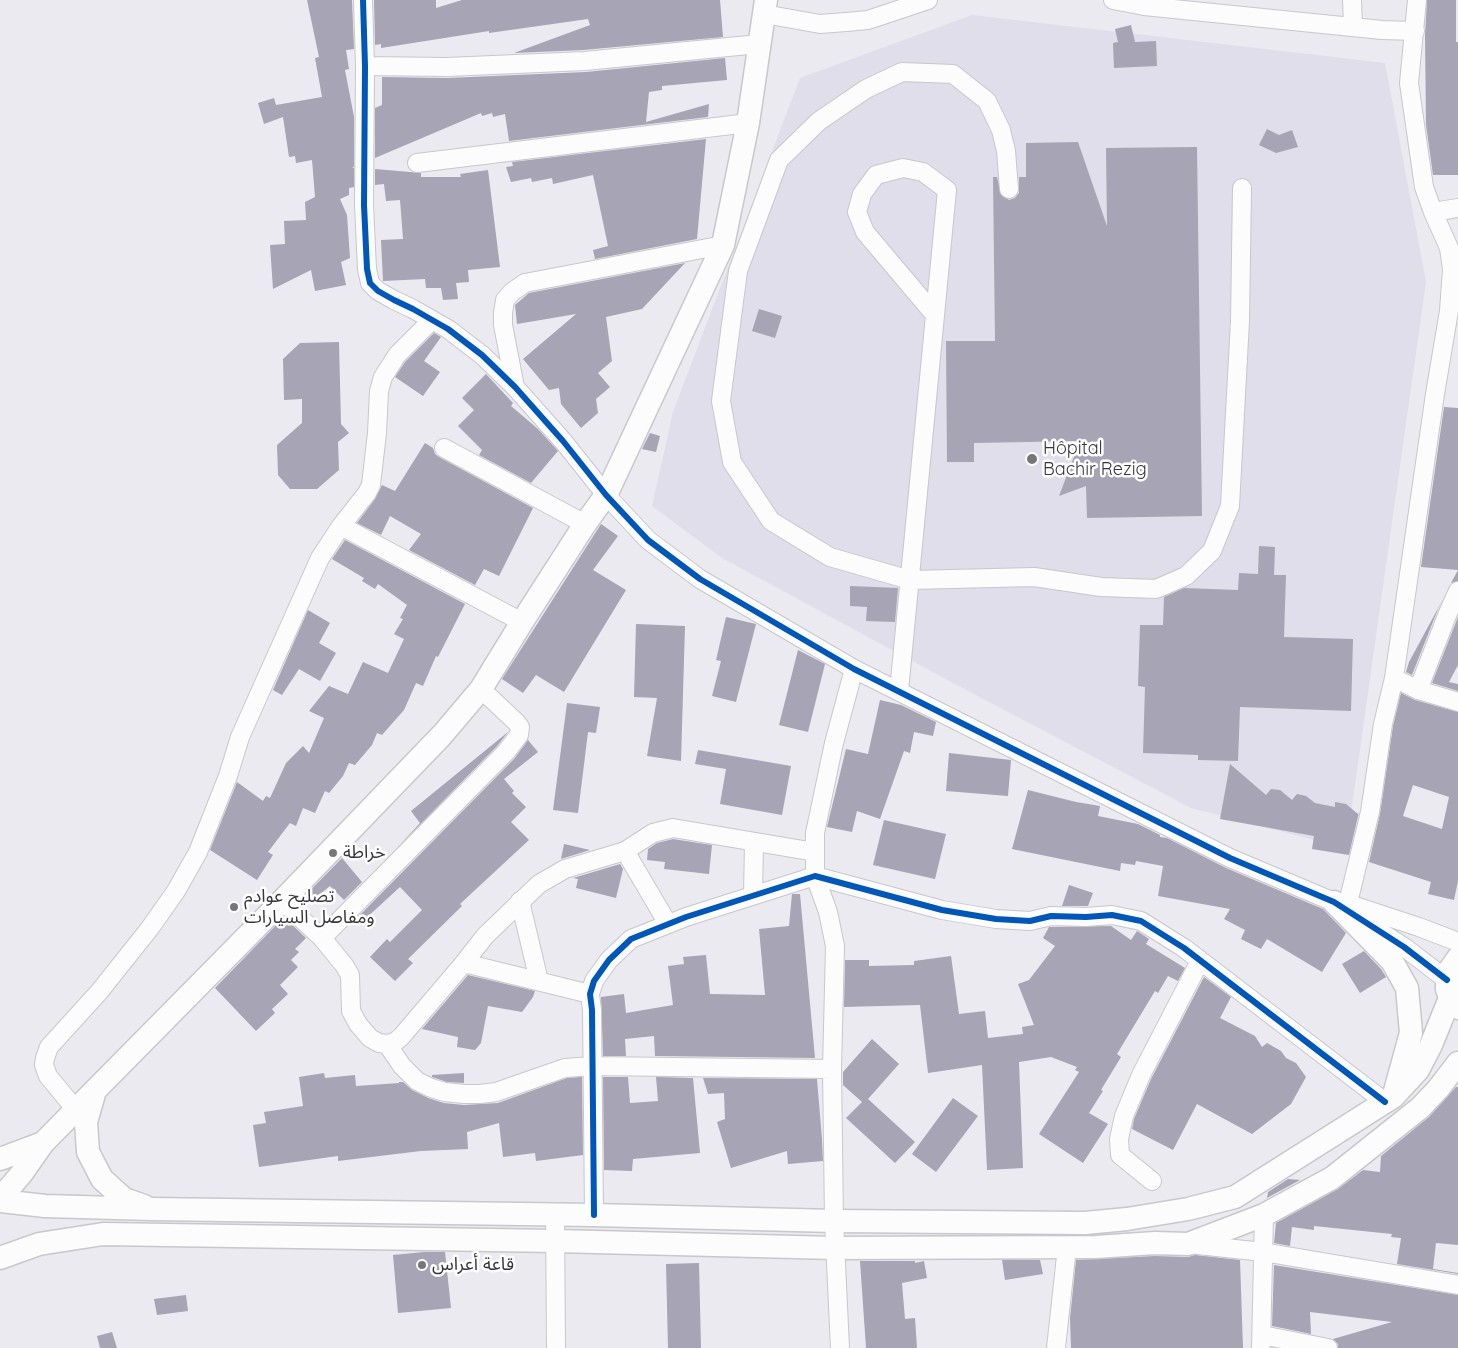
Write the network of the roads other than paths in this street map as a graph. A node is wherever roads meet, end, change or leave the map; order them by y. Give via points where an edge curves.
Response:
1 (363, 0) edge
2 (928, 0) edge
3 (1112, 0) edge
4 (1352, 0) edge
5 (1416, 0) edge
6 (1144, 3) edge
7 (765, 7) edge
8 (1353, 26) junction
9 (1415, 31) junction
10 (759, 44) junction
11 (365, 66) junction
12 (748, 123) junction
13 (417, 163) dead end
14 (1242, 188) dead end
15 (1009, 189) dead end
16 (1458, 208) edge
17 (1433, 212) junction
18 (722, 245) junction
19 (934, 315) junction
20 (432, 320) junction
21 (515, 386) junction
22 (444, 448) dead end
23 (606, 495) junction
24 (585, 524) junction
25 (341, 526) junction
26 (910, 580) junction
27 (1458, 591) edge
28 (522, 622) junction
29 (854, 669) junction
30 (1394, 678) junction
31 (481, 689) junction
32 (1418, 690) junction
33 (899, 691) junction
34 (1458, 702) edge
35 (754, 843) junction
36 (626, 851) junction
37 (815, 852) junction
38 (815, 876) junction
39 (753, 896) junction
40 (282, 901) junction
41 (520, 901) junction
42 (1341, 903) junction
43 (668, 924) junction
44 (322, 938) junction
45 (1458, 942) edge
46 (1458, 958) edge
47 (1200, 961) junction
48 (464, 963) junction
49 (538, 981) junction
50 (590, 994) junction
51 (1452, 995) edge
52 (387, 1044) junction
53 (1458, 1063) edge
54 (592, 1066) junction
55 (832, 1069) junction
56 (1448, 1087) edge
57 (94, 1093) junction
58 (1389, 1099) junction
59 (76, 1110) junction
60 (43, 1143) junction
61 (0, 1159) edge
62 (1152, 1181) dead end
63 (0, 1200) edge
64 (152, 1209) junction
65 (594, 1215) junction
66 (1264, 1215) junction
67 (555, 1216) junction
68 (834, 1220) junction
69 (555, 1241) junction
70 (1188, 1244) junction
71 (1067, 1247) junction
72 (835, 1248) junction
73 (1263, 1252) junction
74 (0, 1258) edge
75 (1458, 1285) edge
76 (1261, 1342) edge
77 (1321, 1347) edge
78 (556, 1348) edge
79 (840, 1348) edge
80 (1056, 1348) edge

1 - 11 street
2 - 7 street via 868,20 820,24
3 - 6 street
4 - 8 street
5 - 9 street
6 - 8 street
7 - 10 main road
8 - 9 street
9 - 17 street via 1409,83 1424,187
10 - 11 street via 585,62
10 - 12 main road
11 - 20 street via 366,269 370,283 378,291
12 - 13 street
12 - 18 main road
14 - 26 street via 1240,322 1230,506 1212,551 1186,576 1156,589 1101,587 1034,577
15 - 26 street via 1001,130 987,101 952,74 902,72 866,89 819,121 779,160 738,271 721,401 732,462 771,521 830,557
16 - 17 street
17 - 30 street via 1449,248 1452,269 1450,311
18 - 21 street via 525,283 505,300 503,313
18 - 23 main road
19 - 19 street via 946,190 923,172 903,168 876,176 862,194 857,212 865,232
19 - 26 street
20 - 21 street via 482,354
20 - 25 street via 397,355 383,377 379,390 371,484
21 - 23 street
22 - 24 street
23 - 24 main road
23 - 29 street via 648,540 700,579
24 - 28 main road
25 - 28 street
25 - 59 street via 320,558 240,737 198,852 150,928 49,1047 44,1058 48,1076
26 - 33 street
27 - 32 street
28 - 31 main road
29 - 33 street
29 - 37 street via 834,743 815,833
30 - 32 street
30 - 42 street via 1383,724 1370,812
31 - 40 main road via 442,735
31 - 44 street via 516,722 520,727 519,735 506,752
32 - 34 street
33 - 42 street via 1230,858
35 - 36 street via 673,828 653,832
35 - 37 street
35 - 39 street
36 - 41 street via 564,869 539,884
36 - 43 street
37 - 38 street
38 - 39 street
38 - 47 street via 942,910 996,919 1030,921 1051,916 1112,915 1141,921
38 - 55 street via 832,926 835,946
39 - 43 street
40 - 44 street
40 - 57 main road
41 - 48 street via 485,936
41 - 49 street
42 - 45 street
42 - 51 street via 1404,947
42 - 58 main road via 1392,961 1407,988 1411,1034
43 - 50 street via 631,939 609,960 594,981
44 - 52 street via 350,975 351,1011 358,1024 370,1038
46 - 51 main road via 1449,970
47 - 58 street
47 - 62 street via 1141,1074 1124,1116 1119,1139 1120,1155
48 - 49 street
48 - 52 street via 401,1037
49 - 50 street
50 - 54 street
51 - 58 main road via 1418,1070
52 - 54 street via 416,1081 445,1092 496,1092 565,1068
53 - 56 main road
54 - 55 street
54 - 65 street
55 - 68 street
56 - 66 main road via 1332,1178
57 - 59 main road
57 - 64 main road via 86,1122 88,1152 102,1179 124,1199
58 - 68 main road via 1235,1197 1188,1209 1127,1220 1084,1223
59 - 60 main road
60 - 61 main road
60 - 63 main road
63 - 64 main road via 45,1206
64 - 67 main road
65 - 67 main road
65 - 68 main road
66 - 70 main road
66 - 73 street
67 - 69 street
68 - 72 street
69 - 72 main road
69 - 74 main road via 103,1234 40,1244
69 - 78 street
70 - 71 main road
70 - 73 street
71 - 72 main road
71 - 80 street
72 - 79 street
73 - 75 street
73 - 76 street
76 - 77 street

